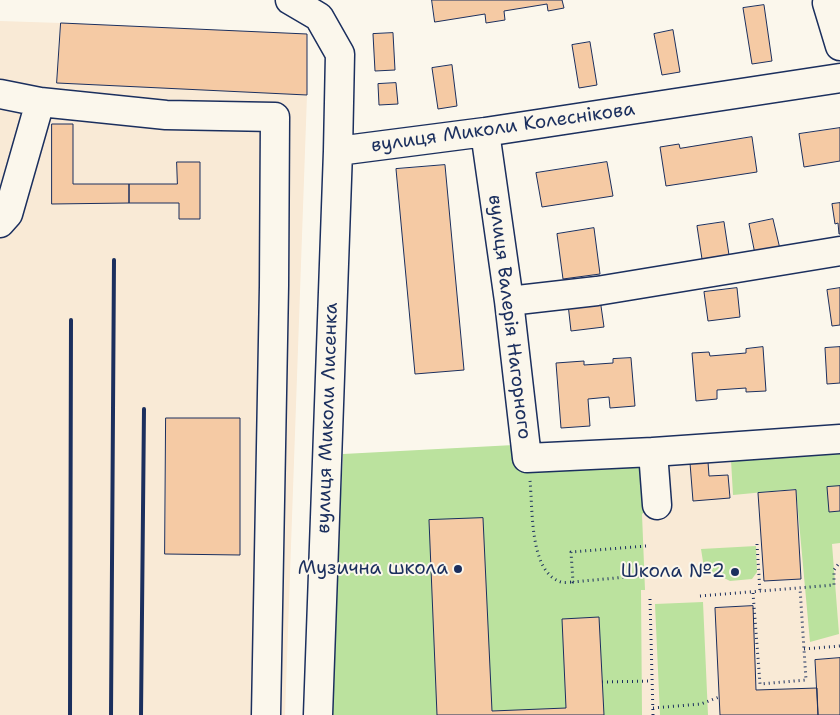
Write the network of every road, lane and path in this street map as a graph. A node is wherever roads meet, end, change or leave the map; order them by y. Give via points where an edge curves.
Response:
1 (290, 0) edge
2 (827, 2) dead end
3 (840, 46) edge
4 (840, 78) edge
5 (0, 94) edge
6 (40, 102) junction
7 (485, 132) junction
8 (338, 151) junction
9 (0, 223) edge
10 (840, 252) edge
11 (509, 301) junction
12 (840, 439) edge
13 (654, 452) junction
14 (527, 458) junction
15 (657, 505) dead end
16 (757, 544) dead end
17 (646, 546) dead end
18 (840, 562) edge
19 (647, 575) dead end
20 (574, 582) junction
21 (800, 588) junction
22 (753, 592) junction
23 (760, 592) junction
24 (700, 596) dead end
25 (650, 599) dead end
26 (840, 646) edge
27 (804, 649) junction
28 (652, 681) junction
29 (602, 682) dead end
30 (719, 697) dead end
31 (653, 708) junction
32 (266, 715) edge
33 (318, 715) edge
34 (653, 715) edge

1 - 8 street via 319,17 340,54
2 - 3 street
4 - 7 street, вулиця Миколи Колеснікова
5 - 6 street
6 - 9 street via 8,214
6 - 32 street via 166,115 275,117
7 - 8 street, вулиця Миколи Колеснікова
7 - 11 street, вулиця Валерія Нагорного
8 - 33 street, вулиця Миколи Лисенка
10 - 11 street via 597,291
11 - 14 street, вулиця Валерія Нагорного
12 - 13 street, вулиця Валерія Нагорного
13 - 14 street, вулиця Валерія Нагорного
13 - 15 street
14 - 20 path via 535,546 547,573 562,583
16 - 23 path
17 - 20 path via 571,552
18 - 21 path via 834,570 834,585
19 - 20 path
21 - 23 path
21 - 27 path
22 - 23 path
22 - 24 path
22 - 27 path via 760,684 806,680
25 - 28 path
26 - 27 path
28 - 29 path
28 - 31 path
30 - 31 path via 701,704
31 - 34 path

